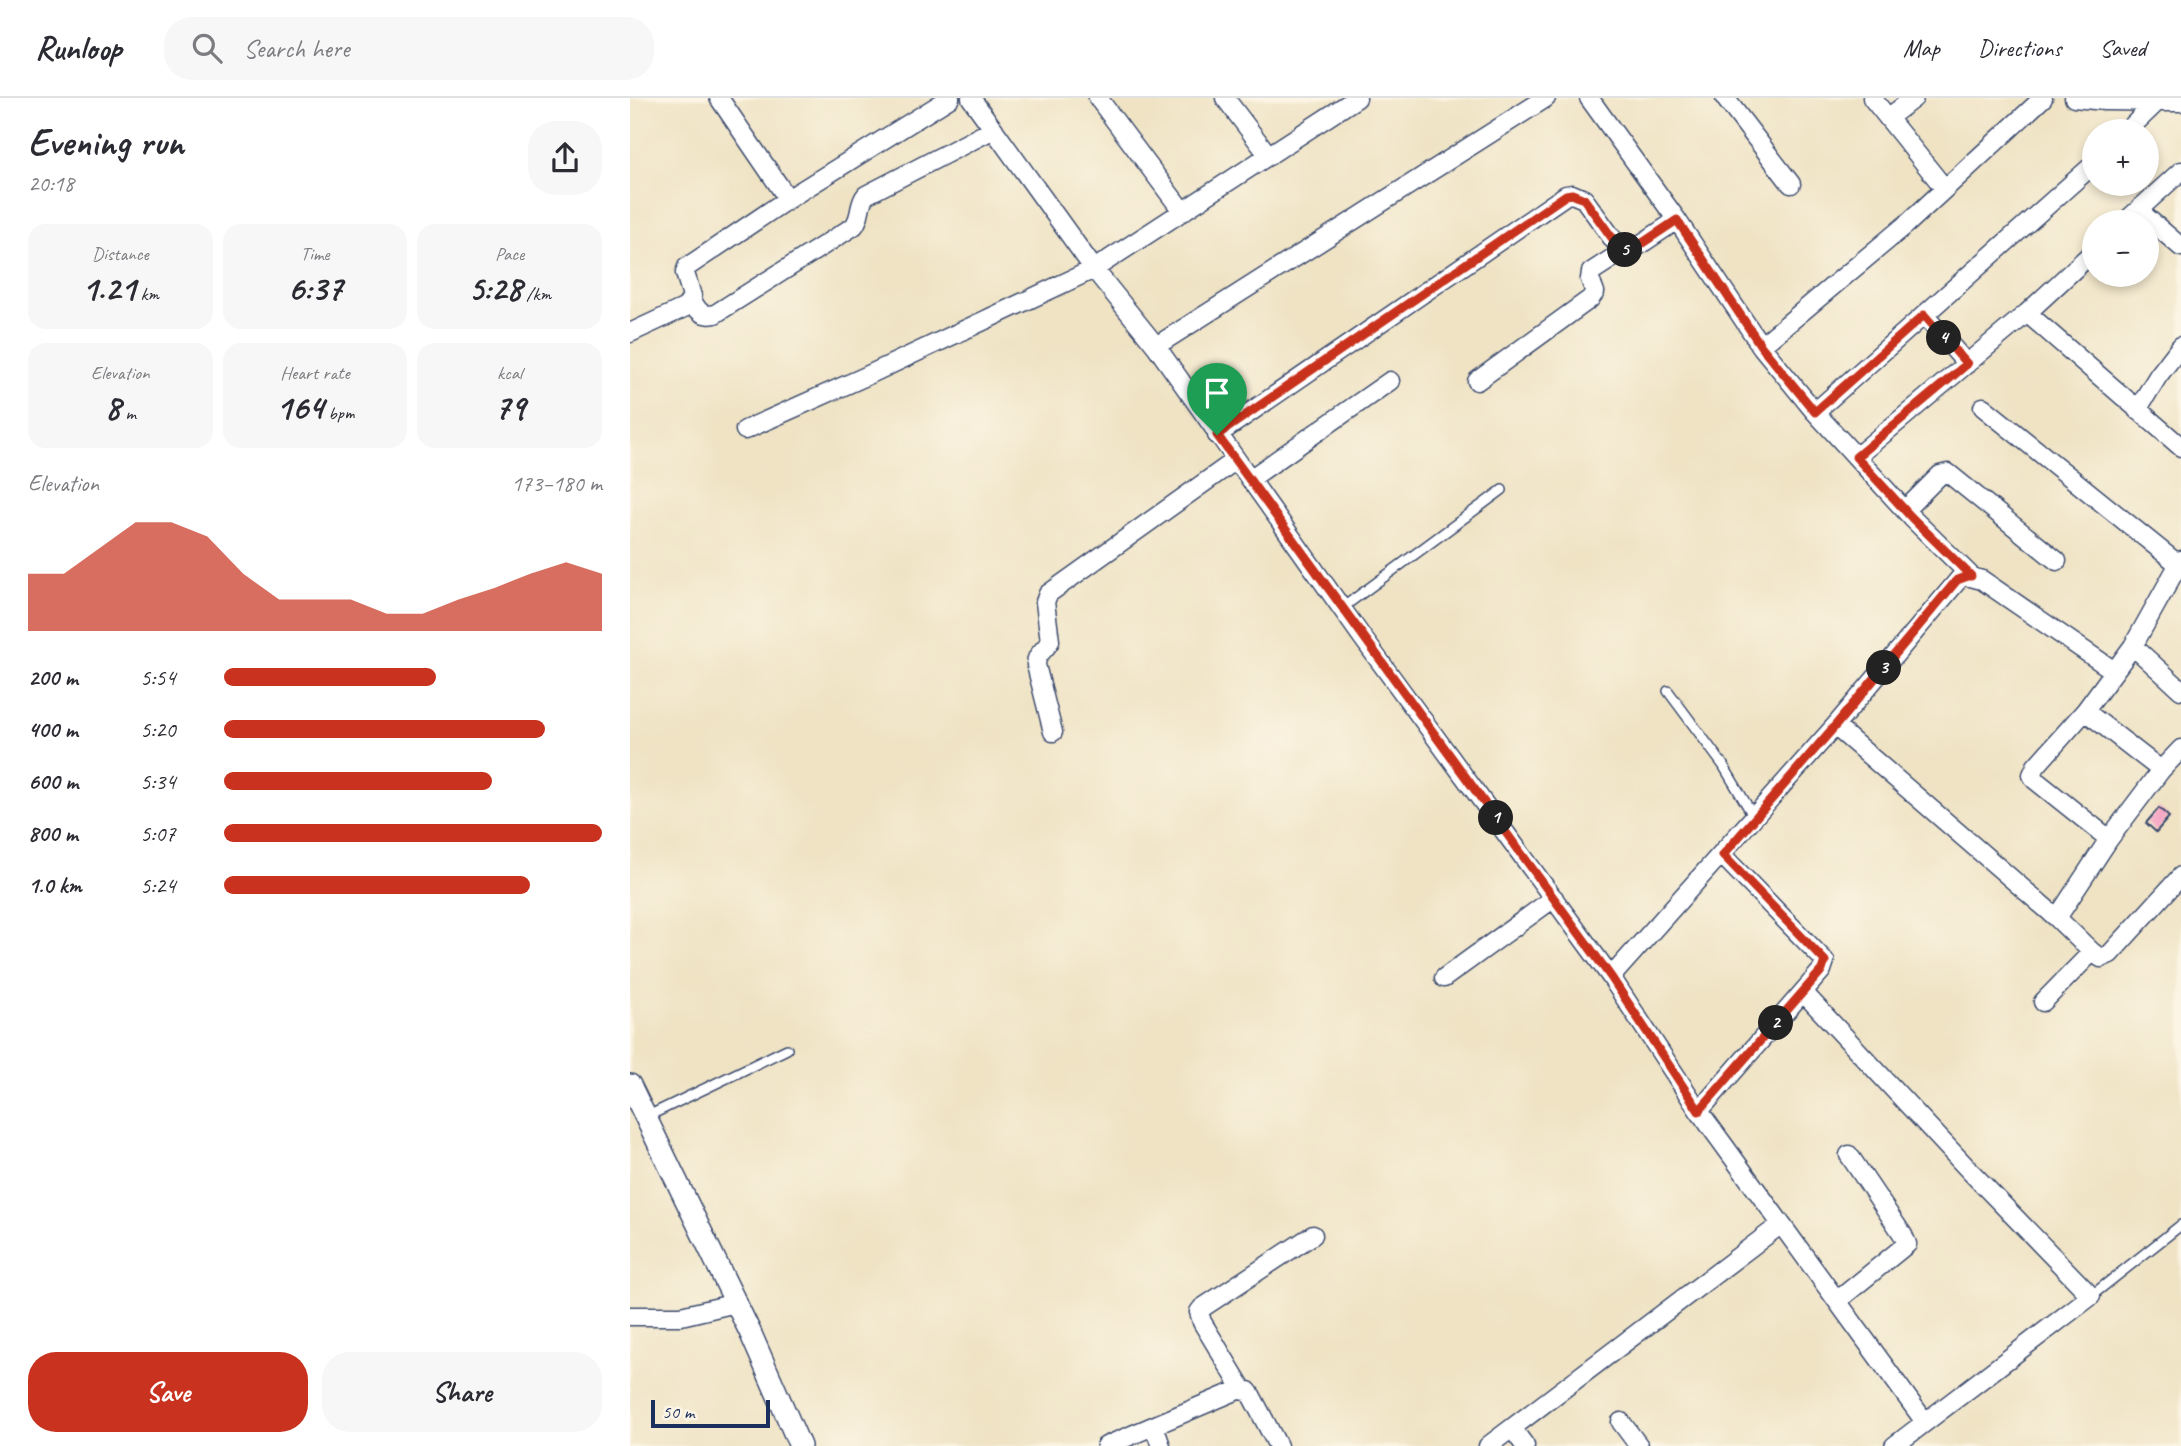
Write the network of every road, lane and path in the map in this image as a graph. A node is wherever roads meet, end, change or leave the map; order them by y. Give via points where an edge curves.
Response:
1 (719, 98) edge
2 (950, 98) edge
3 (971, 98) edge
4 (1098, 98) edge
5 (1225, 98) edge
6 (1546, 98) edge
7 (1589, 98) edge
8 (1725, 98) edge
9 (1872, 98) edge
10 (1913, 98) edge
11 (2043, 98) edge
12 (2074, 98) edge
13 (1353, 99) edge
14 (2157, 102) junction
15 (2181, 102) edge
16 (1888, 118) junction
17 (2139, 119) edge
18 (994, 129) junction
19 (1269, 156) junction
20 (2181, 171) edge
21 (2082, 175) edge
22 (1791, 184) dead end
23 (1945, 189) junction
24 (788, 199) junction
25 (2138, 210) edge
26 (1183, 212) junction
27 (1677, 220) junction
28 (2159, 233) edge
29 (2181, 247) edge
30 (1625, 250) junction
31 (2082, 262) edge
32 (1094, 269) junction
33 (691, 298) junction
34 (2027, 313) junction
35 (1924, 315) junction
36 (630, 333) edge
37 (1156, 346) junction
38 (1761, 346) junction
39 (2181, 346) edge
40 (1967, 364) junction
41 (1390, 381) dead end
42 (1477, 381) dead end
43 (1983, 407) dead end
44 (2137, 410) junction
45 (1815, 412) junction
46 (745, 430) dead end
47 (1217, 435) junction
48 (2181, 447) edge
49 (1856, 457) junction
50 (1236, 460) junction
51 (1250, 479) junction
52 (1502, 490) dead end
53 (1905, 510) junction
54 (2057, 561) dead end
55 (2178, 573) edge
56 (1971, 576) junction
57 (1342, 608) junction
58 (2133, 646) junction
59 (2114, 671) junction
60 (2181, 690) edge
61 (1668, 691) dead end
62 (2085, 711) junction
63 (1835, 726) junction
64 (1053, 732) dead end
65 (2181, 749) edge
66 (2161, 770) junction
67 (1755, 818) junction
68 (2109, 839) junction
69 (1723, 855) junction
70 (2181, 877) edge
71 (1554, 898) junction
72 (2057, 918) junction
73 (2092, 952) junction
74 (1611, 977) junction
75 (1444, 978) dead end
76 (1803, 992) junction
77 (2043, 1002) dead end
78 (787, 1049) dead end
79 (630, 1085) edge
80 (1699, 1111) junction
81 (646, 1117) junction
82 (1849, 1155) dead end
83 (1780, 1224) junction
84 (2181, 1225) edge
85 (1313, 1235) dead end
86 (2091, 1296) junction
87 (1837, 1301) junction
88 (736, 1303) junction
89 (630, 1316) edge
90 (1243, 1390) junction
91 (1620, 1422) dead end
92 (1926, 1422) junction
93 (1154, 1426) junction
94 (1512, 1428) junction
95 (800, 1446) edge
96 (1106, 1446) edge
97 (1161, 1446) edge
98 (1278, 1446) edge
99 (1488, 1446) edge
100 (1525, 1446) edge
101 (1639, 1446) edge
102 (1894, 1446) edge

1 - 24 street
2 - 24 street
3 - 18 street
4 - 26 street
5 - 19 street
6 - 37 street
7 - 27 street
8 - 22 street
9 - 16 street
10 - 16 street
11 - 23 street
12 - 14 street
13 - 19 street
14 - 15 street
14 - 17 street
16 - 23 street
18 - 32 street
18 - 33 street via 866,195 855,226 715,314 701,313
19 - 26 street
20 - 25 street
21 - 35 street
23 - 38 street
24 - 33 street via 687,267
26 - 32 street
27 - 30 street
27 - 38 street
28 - 29 street
30 - 42 street via 1591,272 1595,292 1590,299
30 - 47 street via 1584,199 1566,195
31 - 34 street
32 - 37 street
32 - 46 street
33 - 36 street via 686,307
34 - 40 street
34 - 44 street
35 - 40 street
35 - 45 street
37 - 47 street
38 - 45 street
39 - 44 street
40 - 49 street
41 - 51 street
43 - 55 street
44 - 48 street
45 - 49 street
47 - 50 street
49 - 53 street
50 - 51 street
50 - 64 street via 1048,594 1050,641 1037,655 1036,665
51 - 57 street
52 - 57 lane
53 - 54 street via 1940,475 1948,473
53 - 56 street
55 - 58 street
56 - 59 street
56 - 63 street via 1957,580
57 - 71 street
58 - 59 street
58 - 60 street
59 - 62 street
61 - 67 lane via 1723,765
62 - 66 street
62 - 68 street via 2032,775
63 - 67 street
63 - 72 street
65 - 66 street
66 - 68 street
67 - 69 street
68 - 72 street
69 - 74 street
69 - 76 street via 1825,961
70 - 73 street via 2110,954 2101,958
71 - 74 street
71 - 75 street
72 - 73 street
73 - 77 street
74 - 80 street
76 - 80 street
76 - 86 street
78 - 81 lane
79 - 81 street
80 - 83 street
81 - 88 street
82 - 87 street via 1906,1244
83 - 87 street
83 - 94 street
84 - 86 lane
85 - 90 street via 1199,1312
86 - 92 street
87 - 92 street
88 - 89 street via 681,1316
88 - 95 street
90 - 93 street
90 - 98 street via 1251,1395
91 - 101 street
92 - 102 street
93 - 96 street
93 - 97 street
94 - 99 street
94 - 100 street

